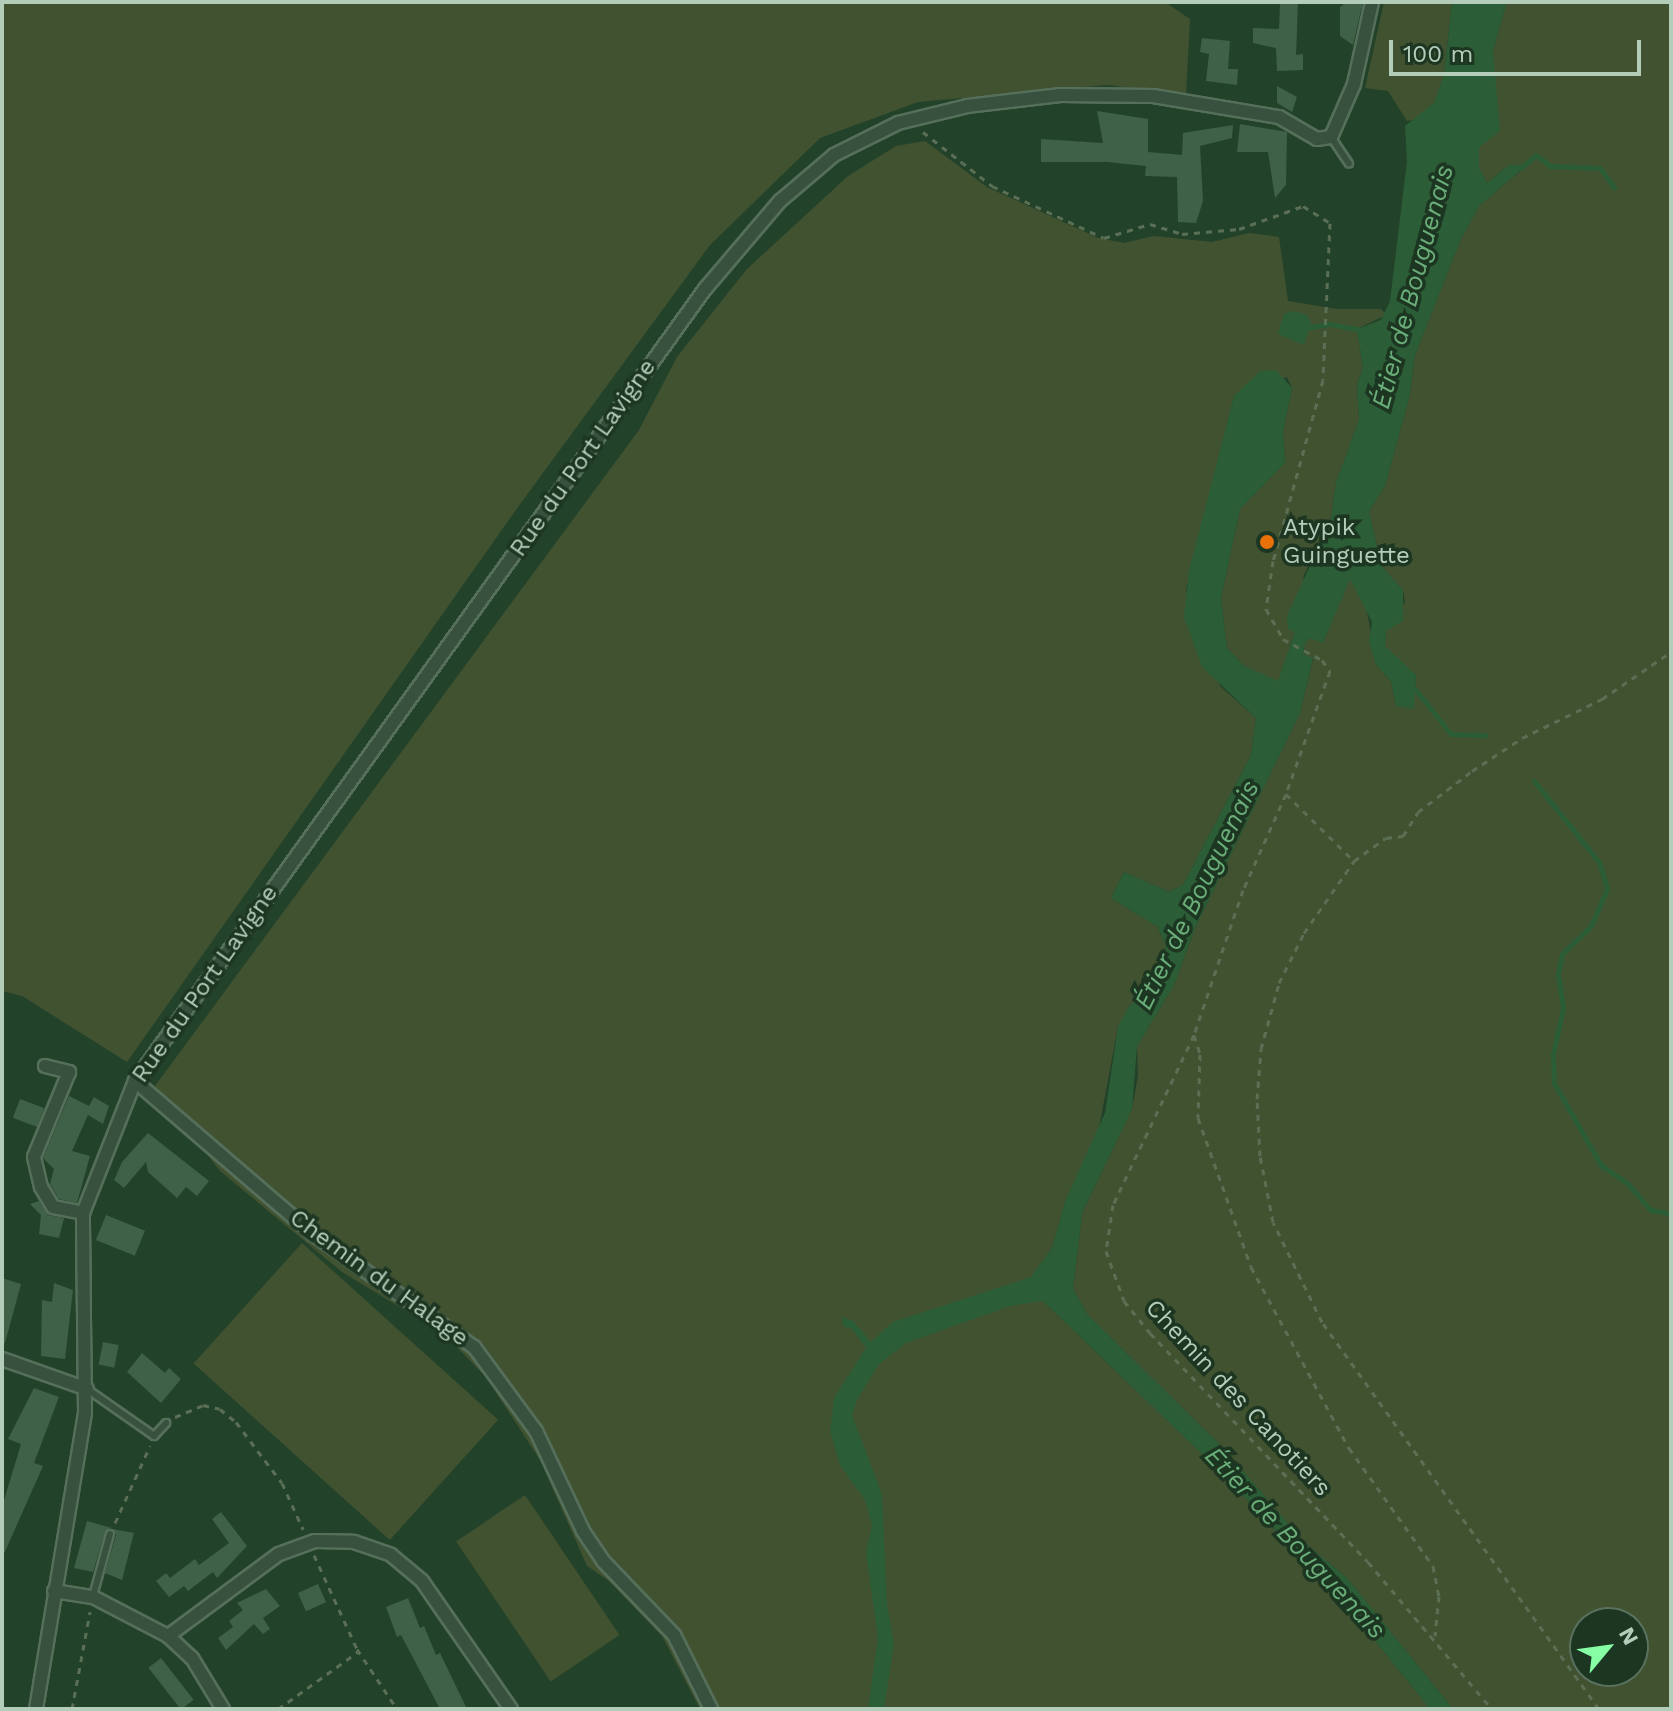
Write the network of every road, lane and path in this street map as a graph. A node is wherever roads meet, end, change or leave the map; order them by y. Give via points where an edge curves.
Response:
1 (1372, 2) edge
2 (912, 133) dead end
3 (1331, 137) junction
4 (1349, 164) dead end
5 (1671, 652) edge
6 (1286, 794) junction
7 (1354, 861) junction
8 (1194, 1035) junction
9 (45, 1066) dead end
10 (135, 1081) junction
11 (83, 1213) junction
12 (2, 1359) edge
13 (87, 1389) junction
14 (166, 1423) joint
15 (154, 1436) junction
16 (110, 1534) joint
17 (309, 1543) junction
18 (54, 1591) junction
19 (93, 1597) junction
20 (168, 1636) junction
21 (1435, 1638) junction
22 (358, 1652) junction
23 (36, 1709) edge
24 (72, 1709) edge
25 (223, 1709) edge
26 (278, 1709) edge
27 (397, 1709) edge
28 (511, 1709) edge
29 (711, 1709) edge
30 (1492, 1709) edge
31 (1599, 1709) edge

1 - 3 street via 1354,84
2 - 6 path, Chemin des Canotiers via 929,134 992,186 1104,238 1150,224 1182,234 1239,229 1303,206 1330,223 1323,380 1266,590 1266,609 1283,639 1330,671
3 - 4 lane
3 - 10 street, Rue du Port Lavigne via 1317,139 1279,117 1153,96 1060,95 967,106 898,123 834,155 780,201 672,331
5 - 7 path via 1602,699 1510,746 1418,812 1403,836 1386,838
6 - 7 path
6 - 8 path, Chemin des Canotiers via 1243,890
7 - 31 path via 1304,933 1279,983 1261,1049 1260,1156 1273,1222 1322,1322
8 - 21 path via 1200,1054 1198,1118 1251,1267 1349,1448 1433,1566 1439,1596
8 - 21 path, Chemin des Canotiers via 1113,1205 1106,1251 1124,1301
9 - 11 street via 69,1072 34,1157 41,1187 53,1207
10 - 11 street, Rue du Port Lavigne
10 - 29 street, Chemin du Halage via 313,1234 474,1347 536,1431 583,1531 604,1562 674,1635
11 - 13 street, Rue du Port Lavigne
12 - 13 street
13 - 15 lane
13 - 18 street, Rue du Port Lavigne
14 - 15 lane
14 - 17 path via 203,1405 220,1409 236,1422 282,1483
15 - 16 path
16 - 19 lane
17 - 20 street via 279,1554
17 - 22 path
17 - 28 street via 354,1542 391,1555 422,1581
18 - 19 street
18 - 23 street, Rue du Port Lavigne
19 - 20 street
19 - 24 path
20 - 25 street via 192,1658
21 - 30 path, Chemin des Canotiers
22 - 26 path
22 - 27 path

